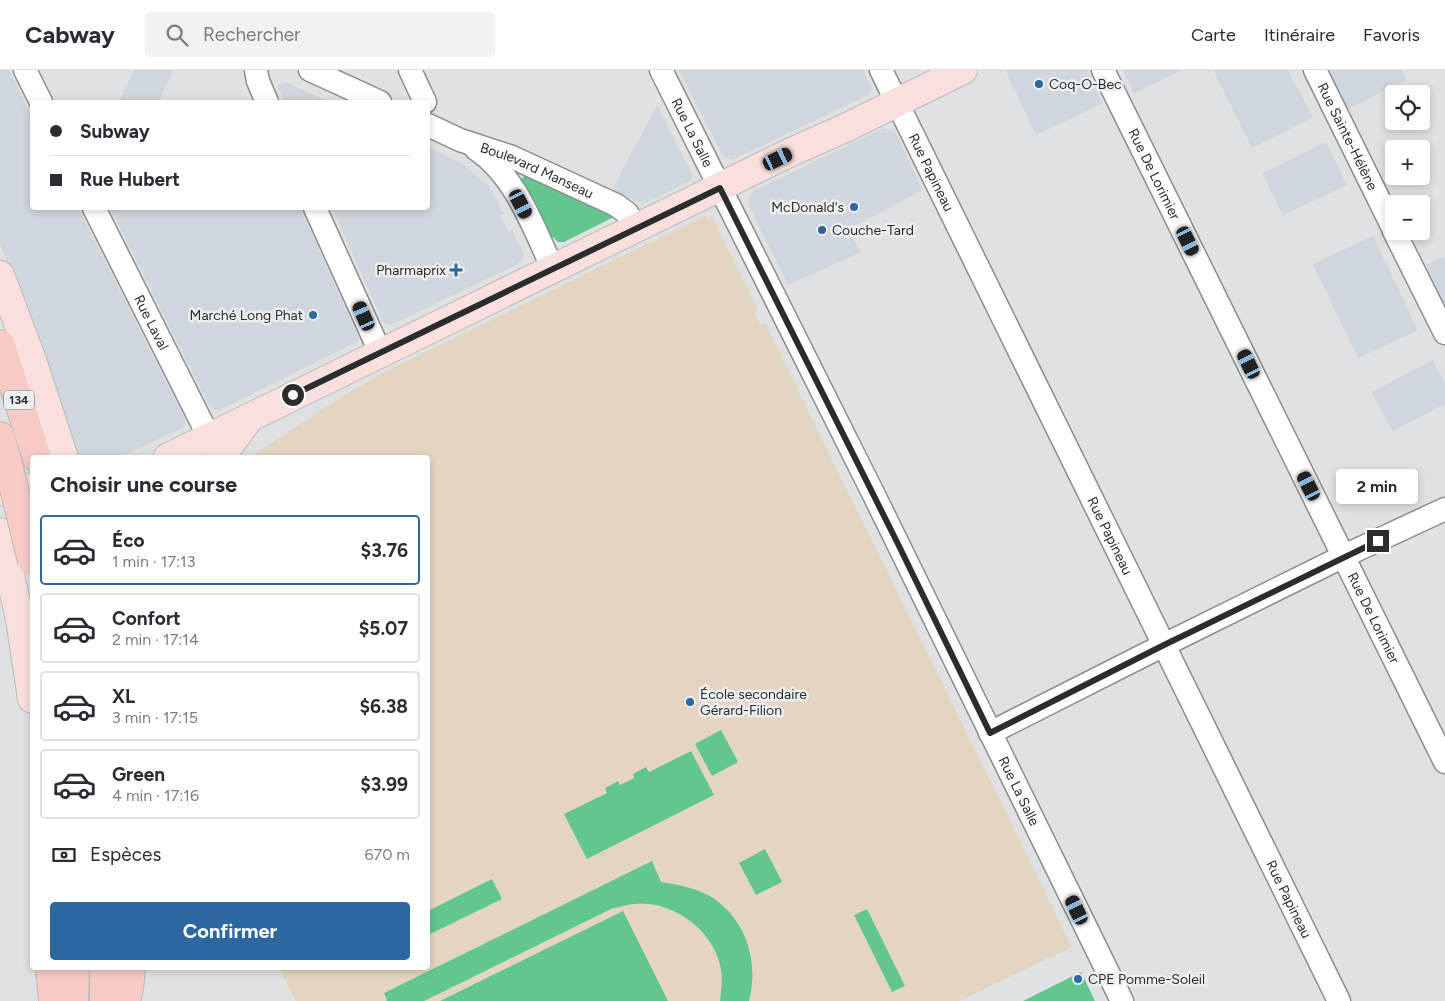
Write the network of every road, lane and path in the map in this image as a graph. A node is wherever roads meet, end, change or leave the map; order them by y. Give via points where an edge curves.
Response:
1 (25, 70) edge
2 (256, 70) edge
3 (310, 70) edge
4 (393, 70) edge
5 (410, 70) edge
6 (662, 70) edge
7 (881, 70) edge
8 (963, 70) edge
9 (1103, 70) edge
10 (1314, 70) edge
11 (40, 100) edge
12 (266, 100) edge
13 (376, 100) edge
14 (407, 100) edge
15 (424, 100) edge
16 (897, 103) junction
17 (430, 125) edge
18 (460, 140) junction
19 (720, 188) junction
20 (95, 210) edge
21 (316, 210) edge
22 (1385, 213) edge
23 (636, 228) junction
24 (1398, 240) edge
25 (553, 269) junction
26 (0, 275) edge
27 (1445, 333) edge
28 (0, 344) edge
29 (380, 352) junction
30 (0, 436) edge
31 (215, 447) edge
32 (51, 455) edge
33 (52, 455) edge
34 (180, 455) edge
35 (4, 480) edge
36 (30, 488) edge
37 (1445, 509) edge
38 (30, 523) edge
39 (0, 536) edge
40 (1344, 556) junction
41 (30, 557) edge
42 (30, 565) edge
43 (12, 583) junction
44 (1164, 645) junction
45 (30, 685) edge
46 (990, 733) junction
47 (1445, 762) edge
48 (50, 970) edge
49 (75, 970) edge
50 (104, 970) edge
51 (131, 970) edge
52 (53, 1001) edge
53 (74, 1001) edge
54 (104, 1001) edge
55 (126, 1001) edge
56 (1122, 1001) edge
57 (1339, 1001) edge

1 - 11 street
2 - 12 street
3 - 13 street
4 - 14 street
5 - 15 street
6 - 19 street, Rue La Salle
7 - 16 street, Rue Papineau
8 - 16 main road
9 - 40 street, Rue De Lorimier
10 - 22 street, Rue Sainte-Hélène
16 - 19 main road
16 - 44 street, Rue Papineau
17 - 18 street, Boulevard Manseau
18 - 23 street, Boulevard Manseau via 512,157 616,205 627,213
18 - 25 street via 479,151 504,176 517,195
19 - 23 main road
19 - 46 street, Rue La Salle
20 - 31 street, Rue Laval
21 - 29 street
23 - 25 main road
24 - 27 street, Rue Sainte-Hélène
25 - 29 main road
26 - 33 main road via 32,360
28 - 32 highway, 134
29 - 31 main road via 252,415
30 - 35 highway
31 - 34 main road
35 - 36 main road via 7,493
35 - 41 highway, bridge
37 - 40 street
38 - 39 main road
39 - 43 main road
40 - 44 street
40 - 47 street, Rue De Lorimier
42 - 43 main road
43 - 45 main road
44 - 46 street
44 - 57 street, Rue Papineau
46 - 56 street, Rue La Salle
48 - 52 highway
49 - 53 highway
50 - 54 highway
51 - 55 highway

